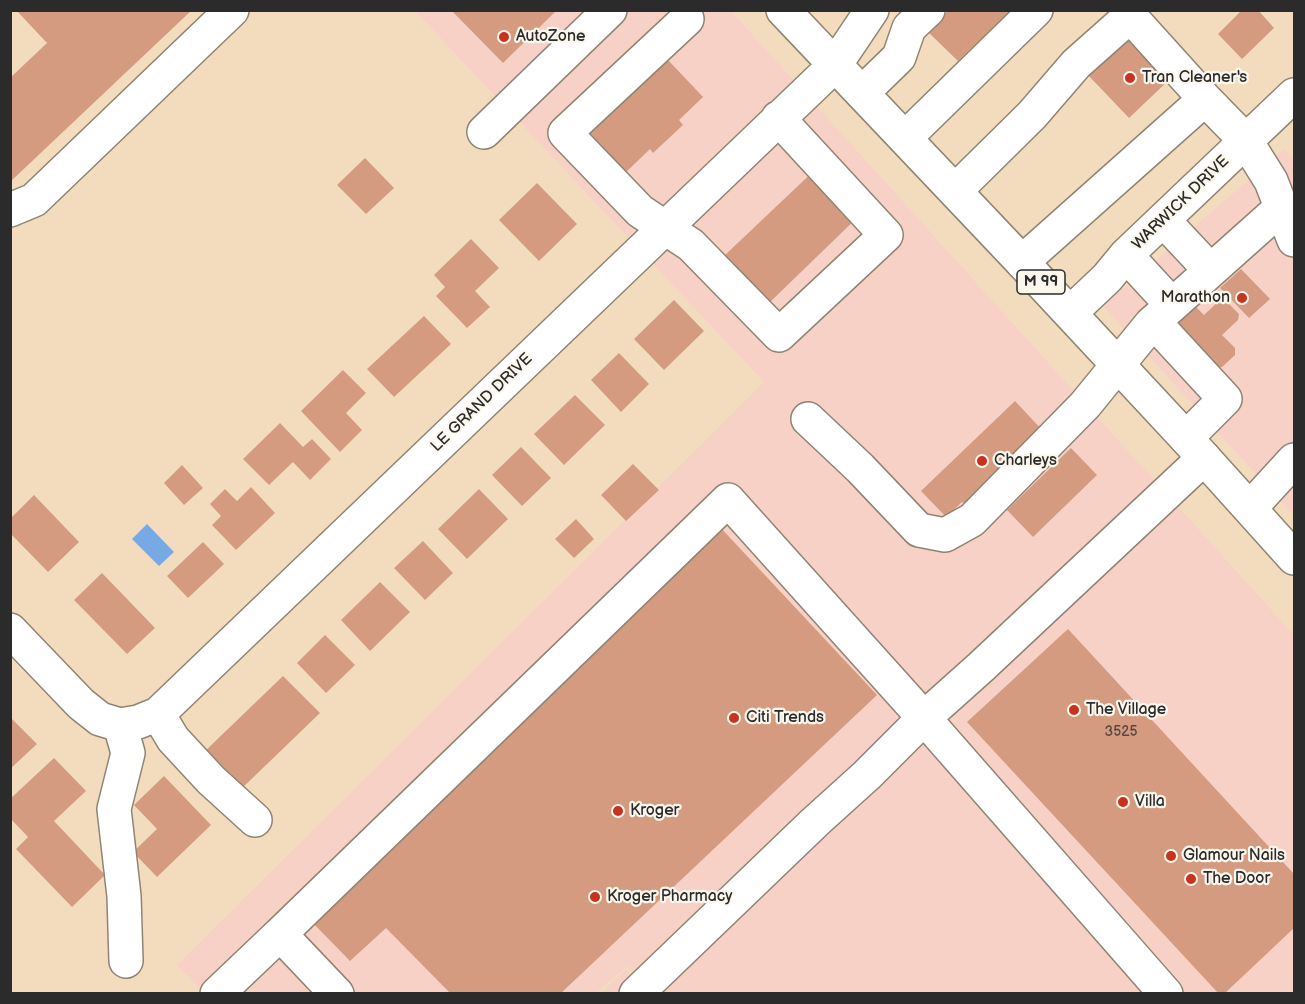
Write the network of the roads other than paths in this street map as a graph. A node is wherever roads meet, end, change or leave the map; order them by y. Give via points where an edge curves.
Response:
1 (232, 10) edge
2 (610, 10) edge
3 (783, 10) edge
4 (873, 10) edge
5 (928, 10) edge
6 (1036, 10) edge
7 (1127, 13) edge
8 (687, 19) dead end
9 (835, 64) junction
10 (862, 93) junction
11 (1294, 95) edge
12 (1205, 99) junction
13 (778, 118) junction
14 (484, 132) dead end
15 (905, 138) junction
16 (1246, 141) junction
17 (955, 191) junction
18 (1282, 207) junction
19 (10, 210) edge
20 (1163, 220) junction
21 (665, 227) junction
22 (1294, 240) edge
23 (1126, 255) junction
24 (1022, 262) junction
25 (1210, 270) junction
26 (1070, 313) junction
27 (1163, 313) junction
28 (1117, 364) junction
29 (808, 419) dead end
30 (1195, 448) junction
31 (1294, 460) edge
32 (1250, 508) junction
33 (1294, 556) edge
34 (10, 630) edge
35 (158, 714) junction
36 (924, 718) junction
37 (120, 725) junction
38 (255, 820) dead end
39 (280, 934) junction
40 (126, 961) dead end
41 (218, 993) edge
42 (337, 993) edge
43 (636, 993) edge
44 (1166, 993) edge

1 - 19 street via 34,200
2 - 14 street
3 - 9 street, M 99
4 - 9 street, LE GRAND DRIVE
5 - 10 street via 909,28 899,57
6 - 15 street
7 - 12 street
7 - 17 street
8 - 21 street via 565,133 640,211
9 - 10 street, M 99
9 - 13 street, LE GRAND DRIVE
10 - 15 street, M 99
11 - 16 street, WARWICK DRIVE
12 - 16 street
12 - 24 street
13 - 21 street, LE GRAND DRIVE
13 - 21 street via 886,235 779,335 691,244
15 - 17 street, M 99
16 - 18 street
16 - 20 street, WARWICK DRIVE
17 - 24 street, M 99
18 - 22 street
18 - 25 street
20 - 23 street, WARWICK DRIVE
20 - 25 street
21 - 35 street, LE GRAND DRIVE
23 - 26 street, WARWICK DRIVE
23 - 27 street
24 - 26 street, M 99
25 - 27 street
26 - 28 street, M 99
27 - 28 street
27 - 30 street via 1225,399
28 - 29 street via 1085,405 972,520 945,535 919,530
28 - 30 street, M 99
30 - 32 street, M 99
30 - 36 street via 981,668
31 - 32 street
32 - 33 street, M 99
34 - 37 street via 81,704 100,719
35 - 37 street, LE GRAND DRIVE
35 - 38 street via 173,739
36 - 39 street via 728,500
36 - 43 street
36 - 44 street
37 - 40 street via 128,753 114,809 124,896
39 - 41 street
39 - 42 street

